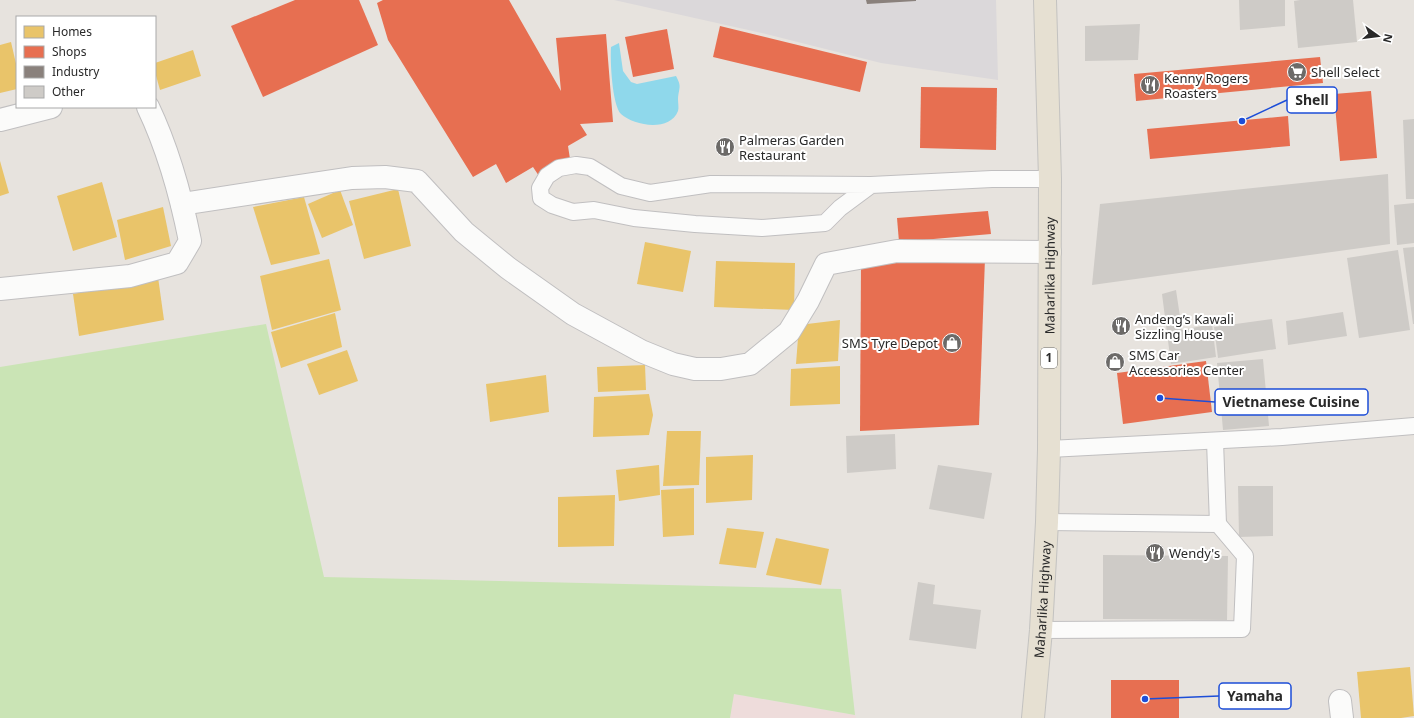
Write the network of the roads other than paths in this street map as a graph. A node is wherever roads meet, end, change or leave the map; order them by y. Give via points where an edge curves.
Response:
1 (1045, 0) edge
2 (48, 108) edge
3 (148, 108) edge
4 (0, 120) edge
5 (1050, 178) junction
6 (871, 185) junction
7 (182, 204) junction
8 (1050, 252) junction
9 (0, 289) edge
10 (1414, 426) edge
11 (1215, 441) junction
12 (1049, 449) junction
13 (1047, 522) junction
14 (1218, 524) junction
15 (1041, 630) junction
16 (1034, 717) edge

1 - 5 main road, Maharlika Highway / 1
2 - 4 street
3 - 7 street via 157,126
5 - 6 lane
5 - 8 main road, Maharlika Highway / 1
6 - 6 lane via 711,184 650,193 621,186 590,167 576,165 559,168 547,176 540,188 541,198 552,205 573,212 594,210 634,218 762,228 825,223 840,208
7 - 8 street via 352,178 384,177 417,181 464,232 508,268 573,314 641,350 673,364 695,369 721,369 750,364 788,332 808,301 826,264 898,251
7 - 9 street via 190,241 177,263 130,276
8 - 12 main road, Maharlika Highway / 1
10 - 11 lane
11 - 12 lane
11 - 14 lane
12 - 13 main road, Maharlika Highway / 1
13 - 14 lane
13 - 15 main road, Maharlika Highway / 1
14 - 15 lane via 1244,556 1242,630
15 - 16 main road, Maharlika Highway / 1

